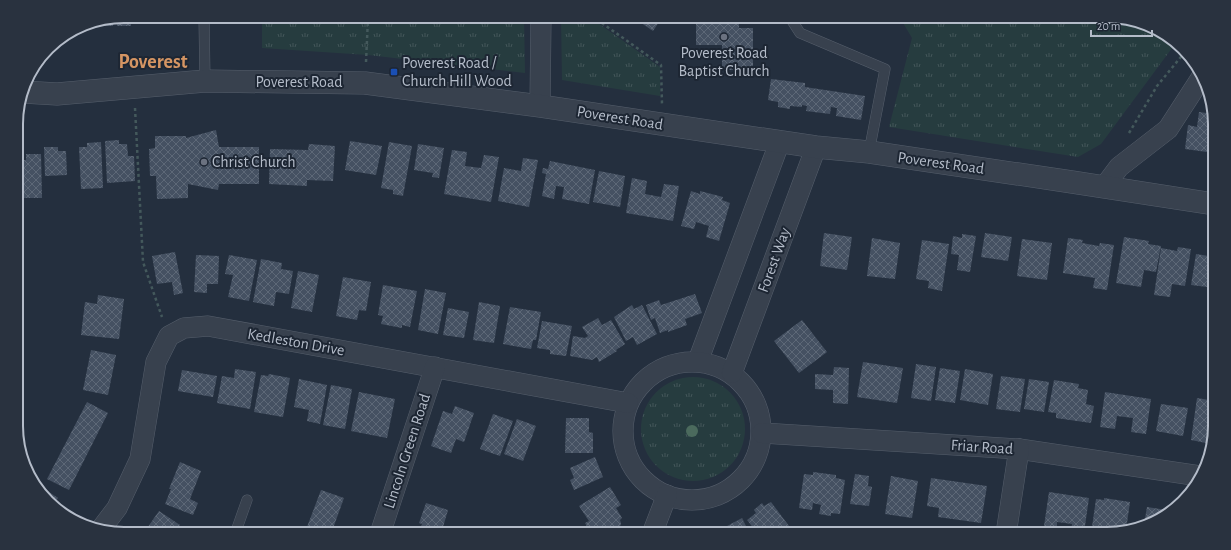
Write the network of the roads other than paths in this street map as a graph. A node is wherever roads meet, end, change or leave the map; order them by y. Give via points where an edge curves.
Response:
1 (204, 23) edge
2 (541, 23) edge
3 (794, 23) edge
4 (206, 82) junction
5 (1198, 82) edge
6 (28, 92) edge
7 (540, 106) junction
8 (780, 141) junction
9 (816, 147) junction
10 (869, 152) junction
11 (1104, 187) junction
12 (1208, 203) edge
13 (698, 361) junction
14 (435, 367) junction
15 (732, 373) junction
16 (628, 403) junction
17 (762, 433) junction
18 (1019, 449) junction
19 (1195, 475) edge
20 (667, 496) junction
21 (246, 500) dead end
22 (104, 525) edge
23 (237, 527) edge
24 (382, 527) edge
25 (655, 527) edge
26 (1007, 527) edge

1 - 4 lane
2 - 7 street
3 - 10 lane via 800,33 885,69
4 - 6 street, Poverest Road via 57,94
4 - 7 street, Poverest Road via 365,83
5 - 11 street via 1168,129 1119,167
7 - 8 street, Poverest Road
8 - 9 street, Poverest Road
8 - 13 street
9 - 10 street, Poverest Road
9 - 15 street, Forest Way
10 - 11 street, Poverest Road
11 - 12 street, Poverest Road
13 - 15 street via 716,365
13 - 16 street via 676,363 656,371 640,385
14 - 16 street, Kedleston Drive
14 - 22 street, Kedleston Drive via 208,326 184,328 169,336 156,362 140,459 117,508
14 - 24 street, Lincoln Green Road
15 - 17 street via 749,390 759,410
16 - 20 street via 623,425 624,447 633,468 648,484
17 - 18 street, Friar Road
17 - 20 street via 758,455 747,474 731,489 710,498 688,500
18 - 19 street, Friar Road
18 - 26 street
20 - 25 street
21 - 23 lane

